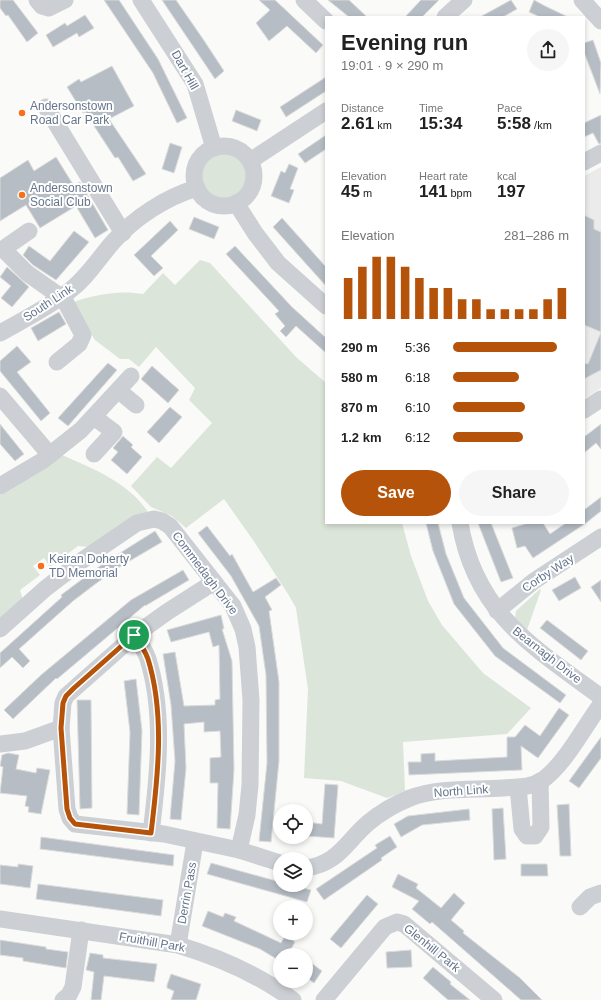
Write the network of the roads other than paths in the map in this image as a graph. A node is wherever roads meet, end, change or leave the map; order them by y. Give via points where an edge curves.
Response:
1 (37, 0) edge
2 (65, 0) edge
3 (141, 0) edge
4 (304, 0) edge
5 (464, 0) edge
6 (582, 0) edge
7 (446, 16) edge
8 (325, 20) edge
9 (601, 21) edge
10 (46, 107) dead end
11 (325, 112) edge
12 (214, 148) junction
13 (601, 153) edge
14 (250, 161) junction
15 (585, 161) edge
16 (197, 188) junction
17 (236, 203) junction
18 (29, 231) dead end
19 (122, 233) junction
20 (64, 300) junction
21 (325, 305) edge
22 (0, 333) edge
23 (57, 362) dead end
24 (132, 376) dead end
25 (119, 390) junction
26 (0, 396) edge
27 (601, 399) edge
28 (136, 406) dead end
29 (585, 409) edge
30 (94, 417) junction
31 (94, 454) dead end
32 (50, 455) junction
33 (0, 486) edge
34 (460, 524) edge
35 (601, 537) edge
36 (214, 582) junction
37 (497, 611) junction
38 (0, 630) edge
39 (134, 635) junction
40 (601, 697) edge
41 (601, 704) edge
42 (61, 728) junction
43 (0, 744) edge
44 (540, 781) junction
45 (518, 787) junction
46 (151, 833) junction
47 (195, 842) junction
48 (239, 850) junction
49 (273, 861) edge
50 (313, 866) edge
51 (601, 893) edge
52 (580, 907) dead end
53 (0, 919) edge
54 (81, 930) junction
55 (178, 945) junction
56 (63, 1000) edge
57 (293, 1000) edge
58 (324, 1000) edge
59 (494, 1000) edge

1 - 2 street via 42,6 49,8
3 - 12 street, Dart Hill via 195,84
4 - 8 street
5 - 7 street
6 - 9 street
10 - 19 street
11 - 14 street
12 - 14 street via 234,148
12 - 16 street via 202,155 196,167
13 - 15 street
14 - 17 street via 254,176 253,185 244,198
16 - 17 street via 206,200 213,204 221,206
16 - 19 street, South Link via 152,209
17 - 21 street via 278,263
18 - 20 street via 6,247 6,252 27,273
19 - 20 street, South Link
20 - 22 street, South Link
20 - 23 street via 84,335 79,344
24 - 25 street
25 - 28 street
25 - 30 street
26 - 32 street
27 - 29 street
30 - 31 street via 114,432
30 - 32 street
32 - 33 street
34 - 37 street, Bearnagh Drive via 476,576
35 - 37 street, Corby Way via 534,581
36 - 38 street, Commedagh Drive via 170,526 159,520 148,519 84,559 46,588
36 - 39 street
36 - 48 street, Commedagh Drive via 239,616 247,647 250,675 250,785 247,815
37 - 40 street, Bearnagh Drive via 526,640
39 - 42 street via 66,696
39 - 46 street via 148,657 156,706 158,762
41 - 44 street, North Link via 558,765
42 - 43 street via 25,741
42 - 46 street via 67,809 75,824
44 - 45 street, North Link via 530,786
44 - 45 street via 542,827 535,836 528,836 522,829
45 - 50 street, North Link via 444,791 409,799 368,822 335,857 326,863
46 - 47 street
47 - 48 street
47 - 55 street, Derrin Pass
48 - 49 street
51 - 52 street via 590,897
53 - 54 street, Fruithill Park
54 - 55 street, Fruithill Park
54 - 56 street via 73,987
55 - 57 street, Fruithill Park via 259,978
58 - 59 street, Glenhill Park via 385,927 397,922 404,924

